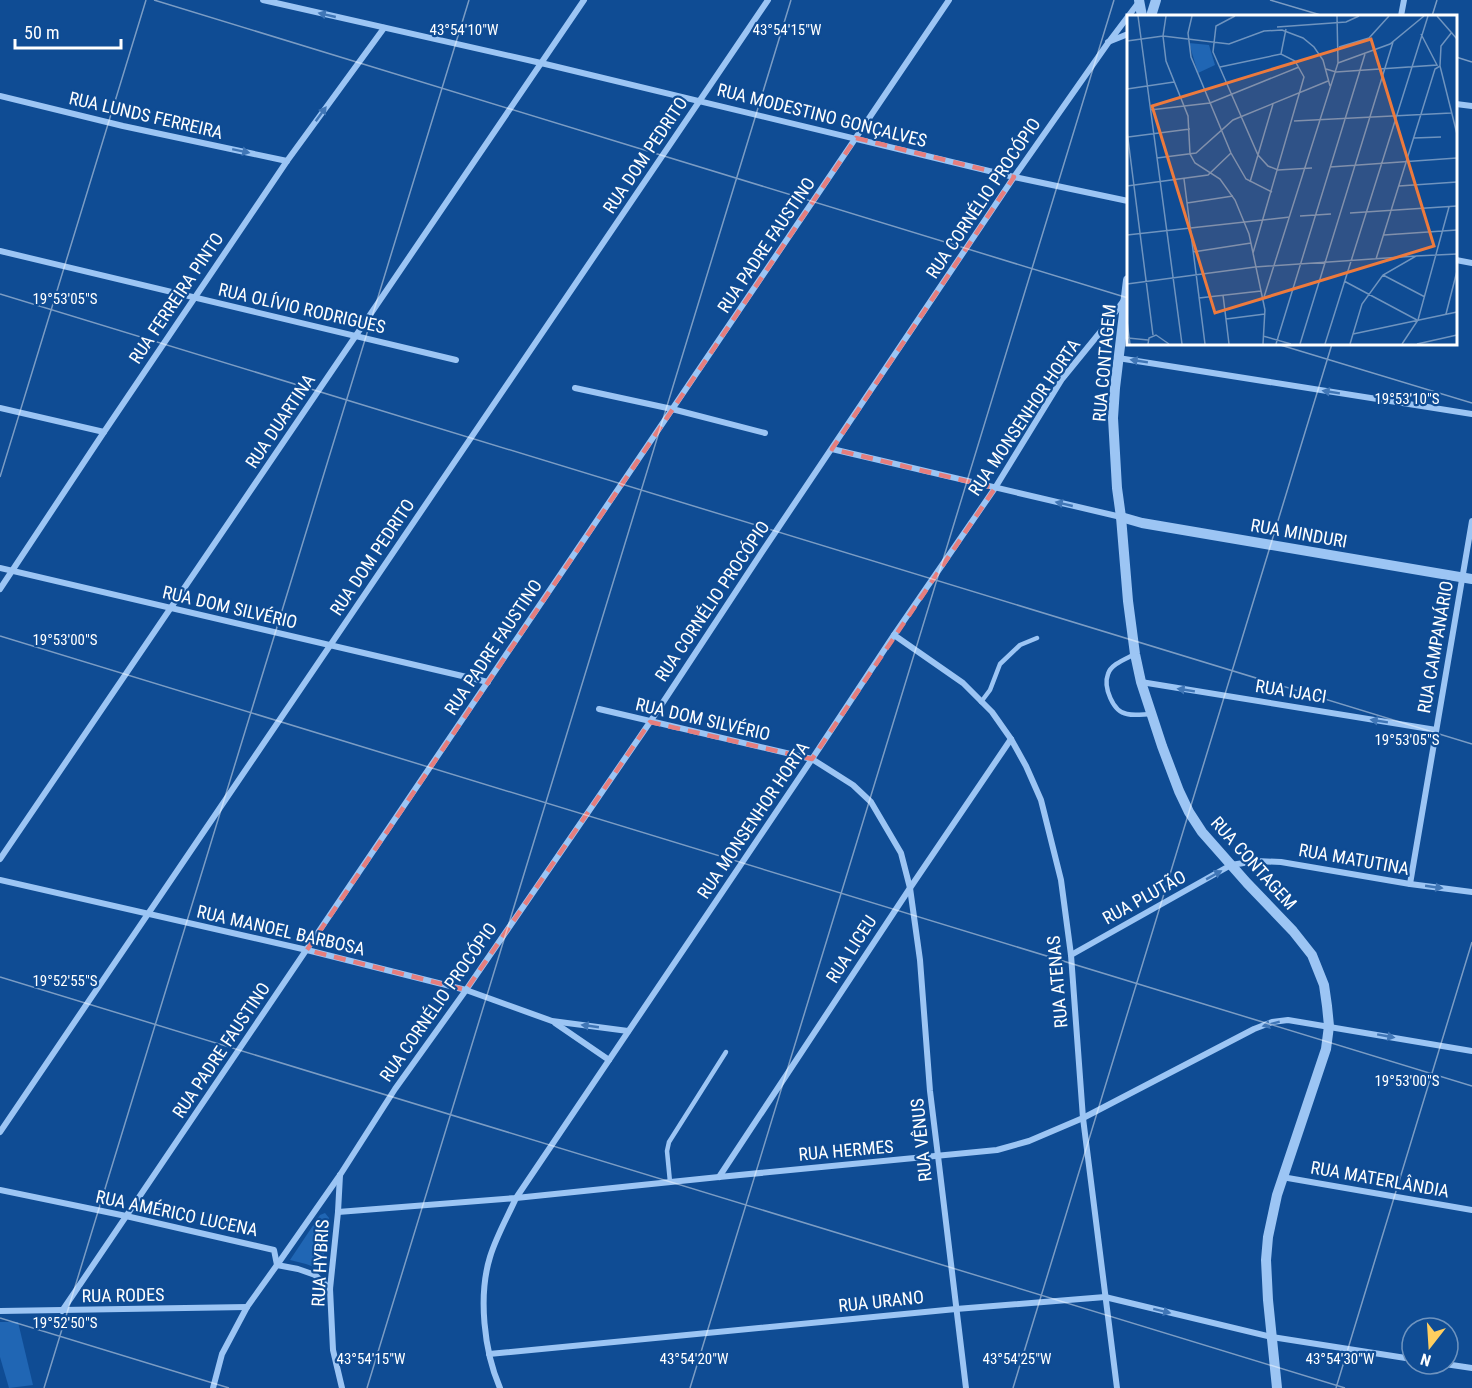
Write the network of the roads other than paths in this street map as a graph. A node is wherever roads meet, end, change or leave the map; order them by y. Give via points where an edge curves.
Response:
1 (265, 0) edge
2 (584, 0) edge
3 (768, 0) edge
4 (949, 0) edge
5 (1156, 0) edge
6 (1404, 0) edge
7 (1139, 1) edge
8 (1129, 15) edge
9 (1152, 15) edge
10 (1401, 15) edge
11 (1127, 17) edge
12 (384, 28) junction
13 (1127, 34) edge
14 (1108, 43) junction
15 (541, 63) junction
16 (0, 96) edge
17 (700, 101) junction
18 (1457, 104) edge
19 (1472, 106) edge
20 (856, 138) junction
21 (287, 161) junction
22 (1014, 177) junction
23 (1127, 201) edge
24 (0, 252) edge
25 (1457, 260) edge
26 (1472, 263) edge
27 (1127, 288) edge
28 (1126, 296) junction
29 (194, 298) junction
30 (356, 336) junction
31 (1118, 358) junction
32 (456, 360) dead end
33 (575, 388) dead end
34 (0, 408) edge
35 (672, 409) junction
36 (1472, 414) edge
37 (104, 432) junction
38 (765, 433) dead end
39 (832, 449) junction
40 (995, 488) junction
41 (1121, 517) junction
42 (1472, 521) edge
43 (0, 568) edge
44 (13, 571) junction
45 (1467, 578) edge
46 (0, 589) edge
47 (170, 608) junction
48 (894, 635) junction
49 (1037, 638) dead end
50 (330, 645) junction
51 (1135, 654) junction
52 (488, 682) junction
53 (1141, 682) junction
54 (981, 702) junction
55 (599, 709) dead end
56 (1152, 714) junction
57 (650, 722) junction
58 (1436, 730) junction
59 (1011, 739) junction
60 (812, 759) junction
61 (0, 859) edge
62 (1231, 865) junction
63 (0, 880) edge
64 (1410, 884) junction
65 (910, 888) junction
66 (1472, 892) edge
67 (148, 914) junction
68 (307, 950) junction
69 (1071, 955) junction
70 (466, 990) junction
71 (552, 1021) junction
72 (1329, 1026) junction
73 (628, 1031) junction
74 (1472, 1051) edge
75 (726, 1052) dead end
76 (609, 1060) junction
77 (1083, 1118) junction
78 (0, 1132) edge
79 (938, 1156) junction
80 (340, 1175) junction
81 (719, 1177) junction
82 (1282, 1177) junction
83 (670, 1182) junction
84 (0, 1191) edge
85 (516, 1198) junction
86 (1472, 1210) edge
87 (338, 1212) junction
88 (126, 1216) junction
89 (277, 1265) junction
90 (330, 1289) junction
91 (1105, 1297) junction
92 (247, 1306) junction
93 (956, 1309) junction
94 (0, 1311) edge
95 (62, 1311) junction
96 (1272, 1337) junction
97 (489, 1354) junction
98 (1400, 1357) edge
99 (213, 1388) edge
100 (342, 1388) edge
101 (500, 1388) edge
102 (966, 1388) edge
103 (1117, 1388) edge
104 (1277, 1388) edge

12 -> 1 street, RUA MODESTINO GONÇALVES
2 - 15 street, RUA DUARTINA
3 - 17 street, RUA DOM PEDRITO
4 - 20 street, RUA PADRE FAUSTINO
5 - 9 street
6 - 10 street
7 - 8 street, RUA CORNÉLIO PROCÓPIO
11 - 14 street, RUA CORNÉLIO PROCÓPIO
12 - 15 street, RUA MODESTINO GONÇALVES
21 -> 12 street, RUA FERREIRA PINTO
13 - 14 street
14 - 22 street, RUA CORNÉLIO PROCÓPIO
15 - 17 street, RUA MODESTINO GONÇALVES
15 - 30 street, RUA DUARTINA
16 -> 21 street, RUA LUNDS FERREIRA
17 - 20 street, RUA MODESTINO GONÇALVES
17 - 50 street, RUA DOM PEDRITO
18 - 19 street
20 - 22 street, RUA MODESTINO GONÇALVES
20 - 35 street, RUA PADRE FAUSTINO
21 - 29 street, RUA FERREIRA PINTO
22 - 23 street, RUA MODESTINO GONÇALVES
22 - 39 street, RUA CORNÉLIO PROCÓPIO
24 - 29 street, RUA OLÍVIO RODRIGUES
25 - 26 street
27 - 28 street, RUA CONTAGEM
28 - 31 street, RUA CONTAGEM
28 - 40 street, RUA MONSENHOR HORTA via 1062,379
29 - 30 street, RUA OLÍVIO RODRIGUES
29 - 37 street, RUA FERREIRA PINTO
30 - 32 street, RUA OLÍVIO RODRIGUES
30 - 47 street, RUA DUARTINA
36 -> 31 street
31 - 41 street, RUA CONTAGEM via 1113,418
33 - 35 street
34 - 37 street
35 - 38 street
35 - 52 street, RUA PADRE FAUSTINO
37 - 44 street, RUA FERREIRA PINTO
39 - 40 street
39 - 57 street, RUA CORNÉLIO PROCÓPIO
41 -> 40 street
40 - 48 street, RUA MONSENHOR HORTA
41 - 45 street, RUA MINDURI
41 - 51 street, RUA CONTAGEM
42 - 45 street, RUA CAMPANÁRIO
43 - 44 street, RUA DOM SILVÉRIO
44 - 46 street, RUA FERREIRA PINTO
44 - 47 street, RUA DOM SILVÉRIO
45 - 58 street, RUA CAMPANÁRIO
47 - 50 street, RUA DOM SILVÉRIO
47 - 61 street, RUA DUARTINA
48 - 54 street, RUA ATENAS via 963,683
48 - 60 street, RUA MONSENHOR HORTA
49 - 54 lane via 1020,645 1000,664
50 - 52 street, RUA DOM SILVÉRIO
50 - 67 street, RUA DOM PEDRITO
51 - 53 street, RUA CONTAGEM
51 - 56 lane via 1110,670 1107,687 1117,709 1127,714
52 - 68 street, RUA PADRE FAUSTINO
53 - 56 street, RUA CONTAGEM
58 -> 53 street, RUA IJACI
54 - 59 street, RUA ATENAS
55 - 57 street, RUA DOM SILVÉRIO
56 - 62 street, RUA CONTAGEM via 1189,812
57 - 60 street, RUA DOM SILVÉRIO
57 - 70 street, RUA CORNÉLIO PROCÓPIO
58 - 64 street, RUA CAMPANÁRIO
59 - 65 street, RUA LICEU
59 - 69 street, RUA ATENAS via 1041,800 1061,879
60 - 65 street, RUA DOM SILVÉRIO via 853,785 871,802 901,853
60 - 73 street, RUA MONSENHOR HORTA
62 - 64 street, RUA MATUTINA via 1281,862
69 -> 62 street, RUA PLUTÃO
62 - 72 street, RUA CONTAGEM via 1312,955 1324,985
63 - 67 street, RUA MANOEL BARBOSA
64 -> 66 street, RUA MATUTINA
65 - 79 street, RUA VÊNUS
65 - 81 street, RUA LICEU
67 - 68 street, RUA MANOEL BARBOSA
67 - 78 street, RUA DOM PEDRITO
68 - 70 street, RUA MANOEL BARBOSA
68 - 88 street, RUA PADRE FAUSTINO
69 - 77 street, RUA ATENAS
70 - 71 street, RUA MANOEL BARBOSA
70 - 80 street, RUA CORNÉLIO PROCÓPIO
73 -> 71 street, RUA MANOEL BARBOSA
71 - 76 street, RUA MANOEL BARBOSA
72 -> 74 street, RUA HERMES
72 -> 77 street, RUA HERMES via 1288,1020 1272,1022
72 - 82 street, RUA CONTAGEM via 1326,1049
73 - 76 street, RUA MONSENHOR HORTA
75 - 83 lane via 669,1142
76 - 85 street, RUA MONSENHOR HORTA
77 - 79 street, RUA HERMES via 1013,1146
77 - 91 street, RUA ATENAS
79 - 81 street, RUA HERMES
79 - 93 street, RUA VÊNUS
80 - 87 street, RUA HYBRIS
80 - 89 street, RUA CORNÉLIO PROCÓPIO
81 - 83 street, RUA HERMES
82 - 86 street, RUA MATERLÂNDIA
82 - 96 street, RUA CONTAGEM via 1266,1260
83 - 85 street, RUA HERMES
84 - 88 street, RUA AMÉRICO LUCENA
85 - 87 street, RUA HERMES
85 - 97 street, RUA MONSENHOR HORTA via 490,1255 484,1281
87 - 90 street, RUA HYBRIS
88 - 89 street, RUA AMÉRICO LUCENA via 274,1250
88 - 95 street, RUA PADRE FAUSTINO
89 - 90 street via 315,1275
89 - 92 street, RUA CORNÉLIO PROCÓPIO
90 - 100 street, RUA HYBRIS via 333,1350
91 - 93 street, RUA URANO
91 -> 96 street, RUA URANO
91 - 103 street, RUA ATENAS
92 - 95 street, RUA RODES
92 - 99 street, RUA CORNÉLIO PROCÓPIO via 222,1354
93 - 97 street, RUA URANO
93 - 102 street, RUA VÊNUS
94 - 95 street, RUA RODES
96 - 98 street, RUA URANO
96 - 104 street, RUA CONTAGEM
97 - 101 street, RUA MONSENHOR HORTA

